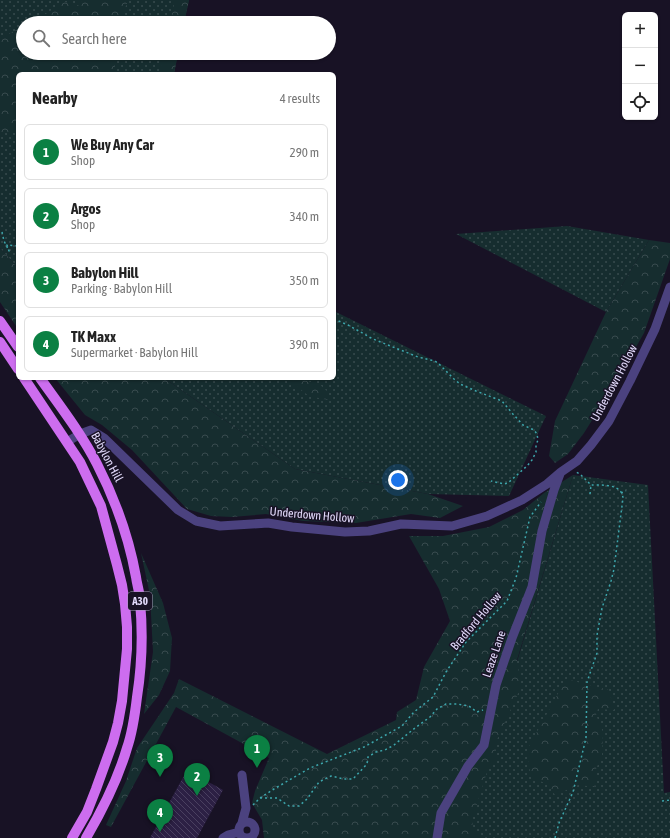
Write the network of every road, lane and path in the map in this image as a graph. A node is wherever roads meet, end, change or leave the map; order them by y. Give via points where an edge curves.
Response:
1 (2, 232) dead end
2 (16, 246) edge
3 (670, 287) edge
4 (336, 320) edge
5 (0, 321) edge
6 (0, 342) edge
7 (16, 344) edge
8 (16, 366) edge
9 (25, 380) edge
10 (41, 380) edge
11 (80, 434) junction
12 (67, 442) junction
13 (561, 472) junction
14 (575, 472) dead end
15 (491, 480) dead end
16 (591, 485) junction
17 (626, 491) dead end
18 (622, 493) junction
19 (590, 494) dead end
20 (543, 500) dead end
21 (484, 709) dead end
22 (244, 776) dead end
23 (260, 798) junction
24 (670, 800) edge
25 (662, 801) dead end
26 (248, 808) junction
27 (254, 825) junction
28 (241, 827) junction
29 (254, 837) edge
30 (72, 838) edge
31 (86, 838) edge
32 (223, 838) edge
33 (437, 838) edge
34 (555, 838) edge

1 - 2 path via 9,251 7,245
3 - 13 street, Underdown Hollow via 655,329 609,421 577,461
4 - 15 path via 379,342 434,361 460,384 502,401 523,425 534,430 538,440 536,452 527,466 508,483
5 - 7 main road
6 - 8 main road
9 - 12 main road, A30
10 - 11 main road, Babylon Hill / A30
11 - 12 street, Babylon Hill
11 - 13 street, Underdown Hollow via 91,430 104,438 178,510 196,521 220,526 268,523 345,532 370,531 400,524 452,526 487,516 522,500
11 - 31 main road, Babylon Hill / A30 via 110,491 126,533 140,599 142,626 140,678 134,723 111,791
12 - 30 main road, A30 via 80,462 101,506 118,565 127,627 122,701 113,742 87,812
13 - 33 street, Leaze Lane via 542,531 532,587 496,685 484,745 468,766 442,813
14 - 16 path
16 - 18 path via 616,488
16 - 19 path
17 - 18 path
18 - 34 path via 614,569 602,608 597,653 586,682 586,738 573,792
20 - 23 path, Bradford Hollow via 530,517 516,578 507,601 466,642 433,697 414,712 402,726 364,747 310,768
21 - 23 path via 477,712 468,706 446,704 394,745 368,758 367,764 353,779 331,776 319,782 299,806 289,806 277,798
22 - 26 street
23 - 26 path, Bradford Hollow
24 - 25 path
26 - 27 street
26 - 28 street
27 - 28 street via 246,822
27 - 29 street
28 - 29 street via 243,837
28 - 32 street

